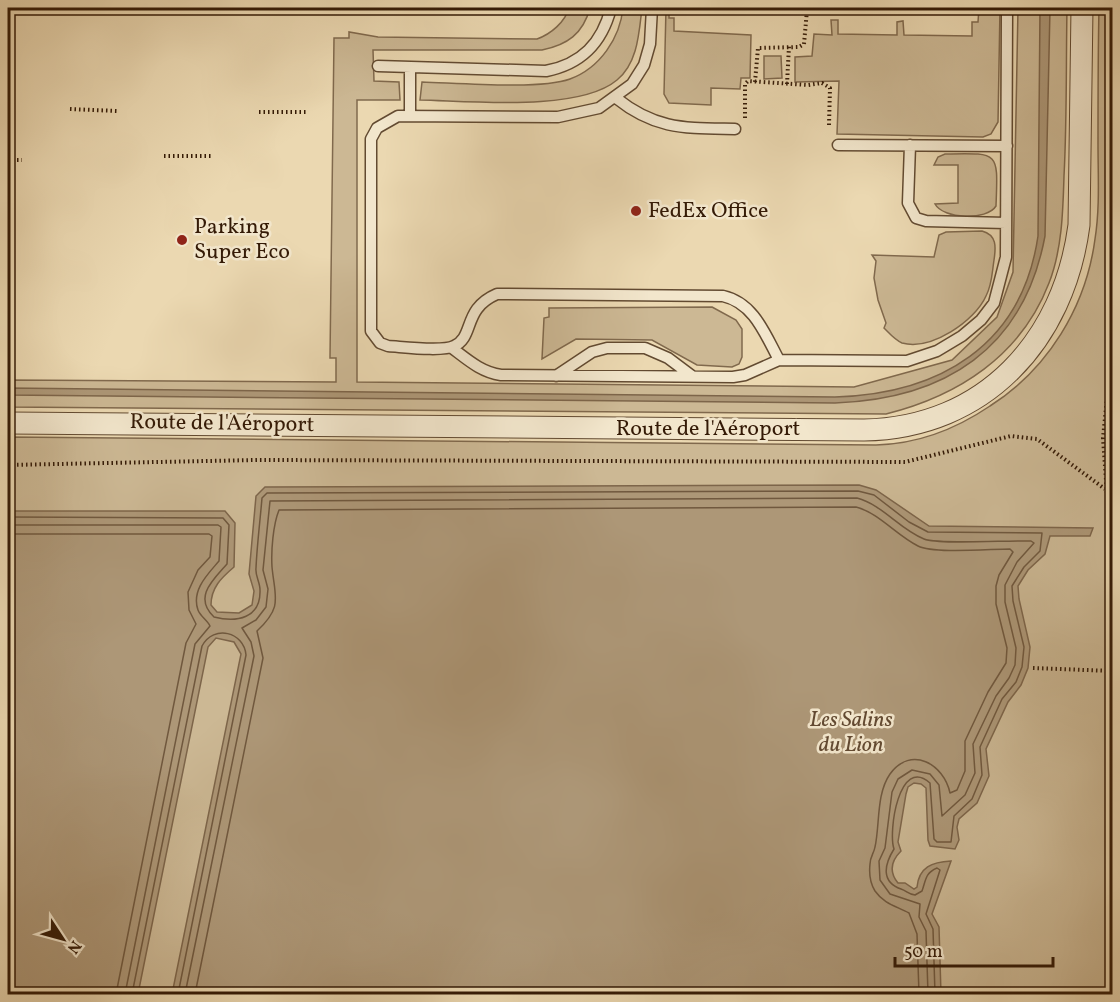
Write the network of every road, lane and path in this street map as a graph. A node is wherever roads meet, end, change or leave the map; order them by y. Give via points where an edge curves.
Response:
1 (611, 8) edge
2 (652, 8) edge
3 (1007, 8) edge
4 (1082, 8) edge
5 (807, 10) dead end
6 (789, 46) junction
7 (378, 66) dead end
8 (410, 68) junction
9 (755, 82) junction
10 (787, 84) junction
11 (616, 98) junction
12 (70, 109) dead end
13 (117, 111) dead end
14 (259, 112) dead end
15 (307, 112) dead end
16 (410, 116) junction
17 (745, 123) dead end
18 (829, 125) dead end
19 (735, 129) dead end
20 (838, 145) dead end
21 (910, 145) junction
22 (1007, 146) junction
23 (164, 156) dead end
24 (212, 156) dead end
25 (8, 160) edge
26 (22, 160) dead end
27 (1006, 224) junction
28 (452, 348) junction
29 (1113, 348) edge
30 (779, 360) junction
31 (555, 376) junction
32 (693, 376) junction
33 (8, 423) edge
34 (8, 465) edge
35 (1105, 489) junction
36 (1113, 633) edge
37 (1034, 668) dead end
38 (1113, 671) edge

1 - 8 lane via 591,49 557,69
2 - 11 lane via 650,44 644,65 632,84
3 - 22 lane
4 - 33 street, Route de l'Aéroport via 1079,225 1075,260 1066,288 1054,315 1024,357 988,390 941,416 912,426 864,430
5 - 6 path via 804,44
6 - 9 path via 758,48
6 - 10 path
7 - 8 lane
8 - 16 lane
9 - 10 path
9 - 17 path via 745,84
10 - 18 path via 826,84 830,88
11 - 16 lane via 599,108 558,117
11 - 19 lane via 634,112 672,128
12 - 13 path
14 - 15 path
16 - 28 lane via 387,120 371,139 371,331 380,343 388,346
20 - 21 lane
21 - 22 lane
21 - 27 lane via 908,202 916,218
22 - 27 lane
23 - 24 path
25 - 26 path
27 - 30 lane via 1006,257 994,303 962,336 937,351 907,361
28 - 30 lane via 464,339 475,309 497,294 723,296 734,298 754,315
28 - 31 lane via 489,373
29 - 35 path via 1103,438
30 - 32 lane via 745,375
31 - 32 lane
31 - 32 lane via 591,352 607,348 645,348
34 - 35 path via 257,460 905,462 1011,436 1037,440
35 - 36 path
37 - 38 path

